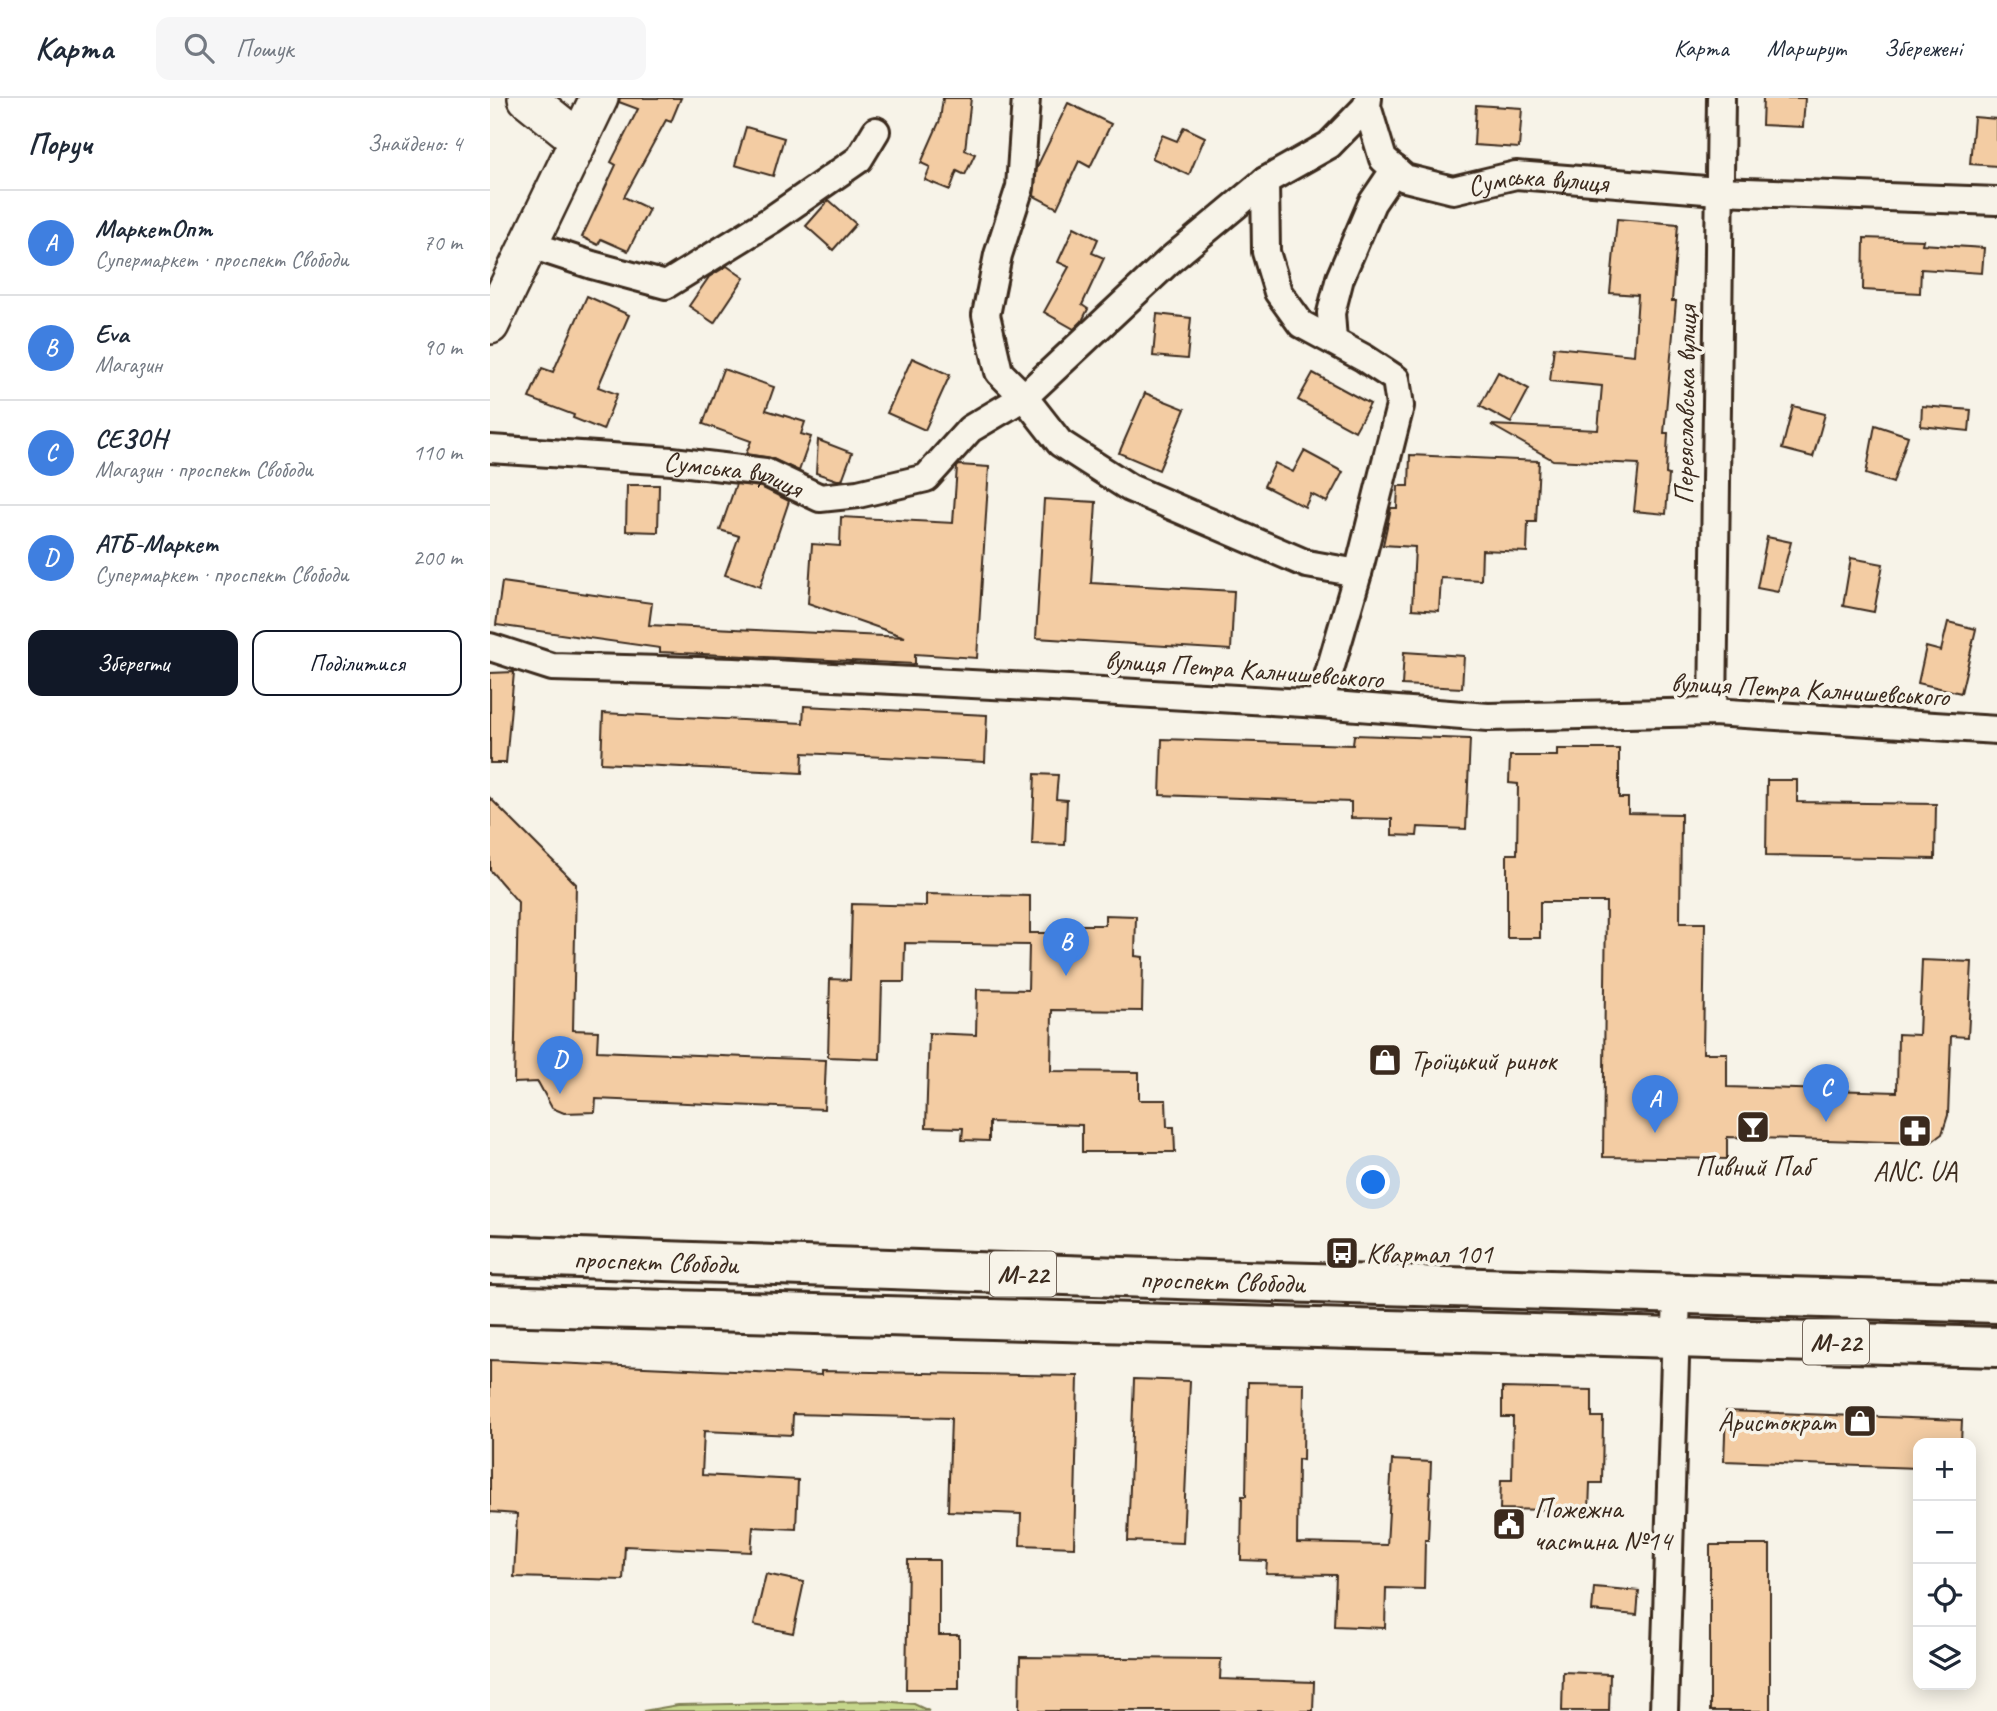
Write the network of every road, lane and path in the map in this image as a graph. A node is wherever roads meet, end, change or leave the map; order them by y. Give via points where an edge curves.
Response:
1 (527, 98) edge
2 (599, 98) edge
3 (1026, 98) edge
4 (1721, 98) edge
5 (1367, 102) edge
6 (876, 131) dead end
7 (578, 139) junction
8 (1395, 169) junction
9 (1265, 181) junction
10 (1718, 191) junction
11 (1997, 201) edge
12 (528, 244) junction
13 (490, 325) edge
14 (1333, 341) junction
15 (1024, 397) junction
16 (490, 449) edge
17 (1358, 573) junction
18 (490, 647) edge
19 (1320, 704) junction
20 (1713, 712) junction
21 (1997, 730) edge
22 (490, 1255) edge
23 (1677, 1295) junction
24 (1997, 1303) edge
25 (490, 1305) edge
26 (1675, 1338) junction
27 (1997, 1347) edge
28 (1664, 1711) edge

1 - 7 street
2 - 7 street
3 - 15 street via 1020,187 998,255 986,315 999,372
4 - 10 street, Переяславська вулиця
5 - 8 street, Сумська вулиця via 1383,159
5 - 9 street, Сумська вулиця via 1329,145
6 - 12 street via 859,159 667,285
7 - 12 street
8 - 10 street, Сумська вулиця via 1405,178 1453,190 1517,176
8 - 14 street via 1372,203 1340,278 1331,313
9 - 14 street via 1266,252 1278,292 1301,324
9 - 15 street, Сумська вулиця via 1170,261
10 - 11 street, Сумська вулиця
10 - 20 street, Переяславська вулиця
12 - 13 street
14 - 17 street via 1396,379 1400,405
15 - 16 street, Сумська вулиця via 970,429 926,478 820,498 765,472
15 - 17 street via 1060,443 1130,488 1307,564
17 - 19 street
18 - 19 street, вулиця Петра Калнишевського via 552,667 734,672
19 - 20 street, вулиця Петра Калнишевського via 1488,717
20 - 21 street, вулиця Петра Калнишевського
22 - 23 highway, проспект Свободи / М-22
23 - 24 highway, проспект Свободи / М-22
23 - 26 street
25 - 26 highway, проспект Свободи / М-22
26 - 27 highway, проспект Свободи / М-22
26 - 28 street

